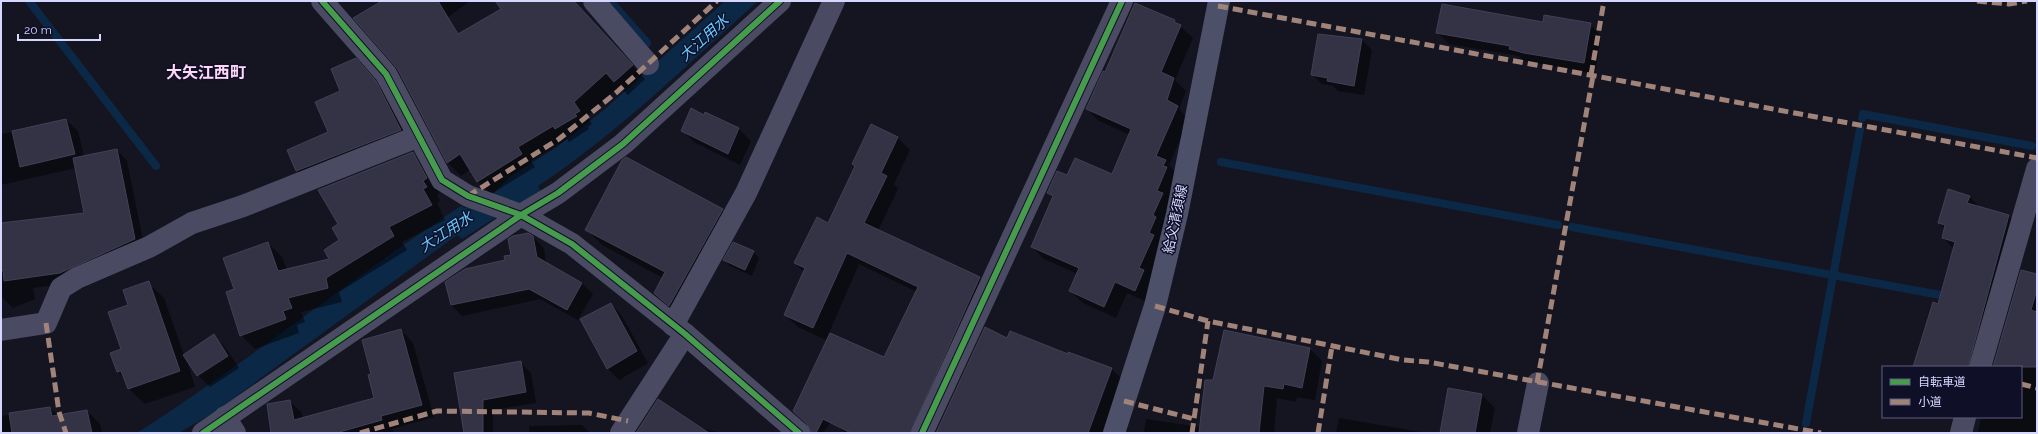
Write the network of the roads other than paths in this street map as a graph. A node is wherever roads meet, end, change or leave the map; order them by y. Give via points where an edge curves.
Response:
1 (322, 1) edge
2 (594, 1) edge
3 (780, 1) edge
4 (834, 1) edge
5 (1122, 1) edge
6 (1216, 2) edge
7 (648, 64) dead end
8 (419, 136) junction
9 (2037, 169) edge
10 (515, 213) junction
11 (679, 329) junction
12 (1, 330) edge
13 (1980, 366) edge
14 (1538, 383) dead end
15 (1965, 418) edge
16 (230, 425) edge
17 (203, 433) edge
18 (621, 433) edge
19 (800, 433) edge
20 (922, 433) edge
21 (1114, 433) edge
22 (1528, 433) edge
23 (1961, 433) edge

1 - 8 street via 386,74
2 - 7 street
3 - 10 street via 623,144 558,193
4 - 11 street via 746,193
5 - 20 street
6 - 21 main road, 給父清須線 via 1178,214 1159,291
8 - 10 street via 442,180 468,196
8 - 12 street via 243,206 192,223 149,247 77,278 61,288 46,323
9 - 13 street
10 - 11 street via 572,244
10 - 16 street
11 - 18 street
11 - 19 street
14 - 22 street
15 - 23 street
16 - 17 street

